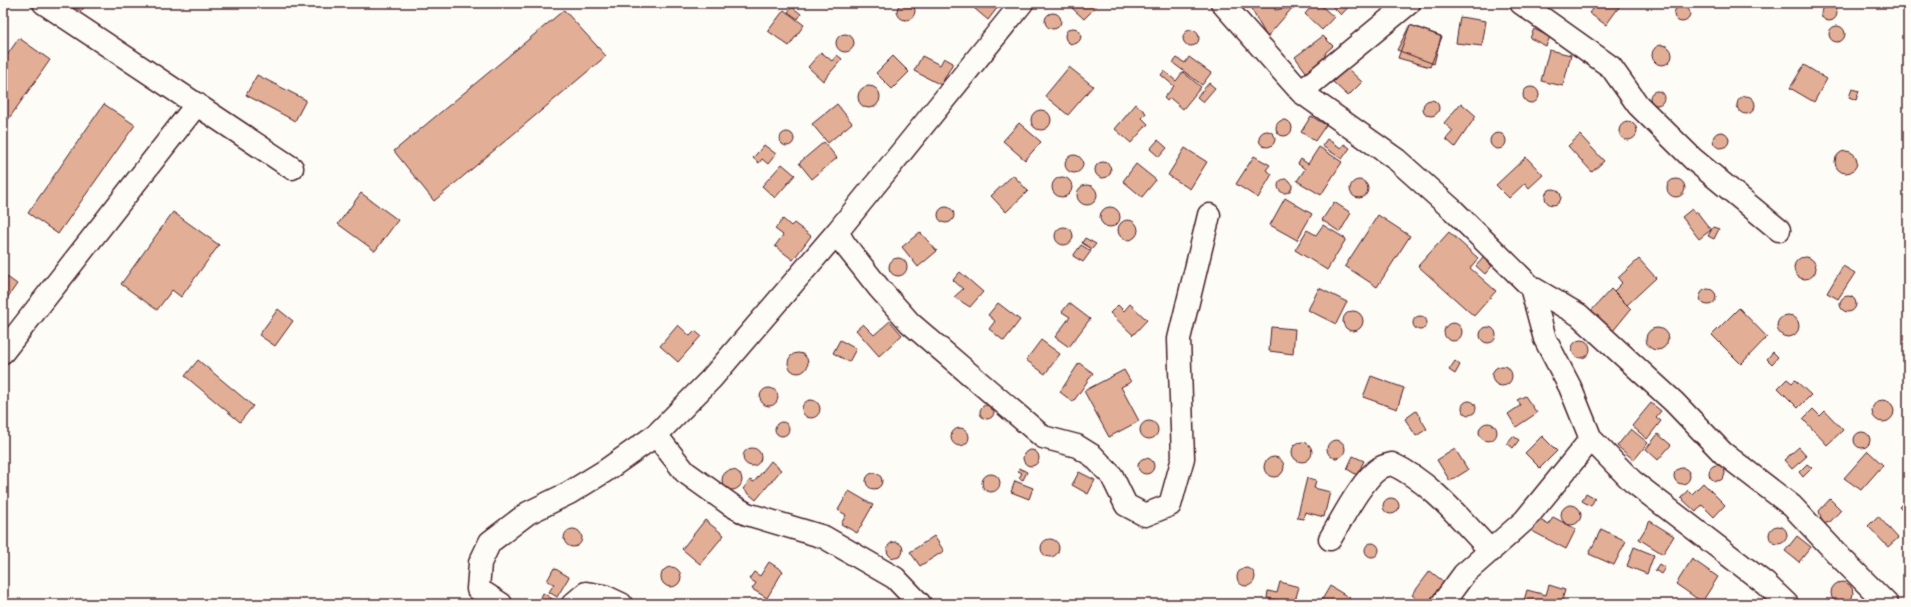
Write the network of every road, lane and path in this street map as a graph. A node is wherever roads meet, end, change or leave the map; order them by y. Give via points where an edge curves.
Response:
1 (44, 3) edge
2 (1022, 3) edge
3 (1222, 3) edge
4 (1409, 3) edge
5 (1521, 3) edge
6 (1301, 92) junction
7 (197, 104) junction
8 (292, 168) dead end
9 (1209, 215) dead end
10 (1779, 230) dead end
11 (837, 232) junction
12 (1531, 287) junction
13 (3, 352) edge
14 (656, 435) junction
15 (1591, 439) junction
16 (1330, 539) dead end
17 (1491, 551) junction
18 (501, 604) edge
19 (573, 604) edge
20 (621, 604) edge
21 (920, 604) edge
22 (1442, 604) edge
23 (1787, 604) edge
24 (1887, 604) edge

1 - 7 street
2 - 11 street
3 - 6 street
4 - 6 street
5 - 10 street via 1611,67 1638,105 1693,159
6 - 12 street via 1397,160
7 - 8 street
7 - 13 street
9 - 11 street via 1179,339 1183,458 1170,505 1145,514 1126,504 1112,476 1092,456 1077,446 1043,437 910,323
11 - 14 street via 711,379
12 - 15 street via 1545,339 1570,387
12 - 24 street via 1579,315 1674,402 1723,453 1792,506
14 - 18 street via 593,478 528,513 490,542 480,563 478,589
14 - 21 street via 685,472 731,505 747,514 824,537 895,578
15 - 17 street via 1525,520
15 - 23 street via 1632,481 1766,584
16 - 17 street via 1355,497 1370,478 1380,468 1392,464 1408,471 1442,500
17 - 22 street via 1464,574
19 - 20 street via 586,593 604,596

